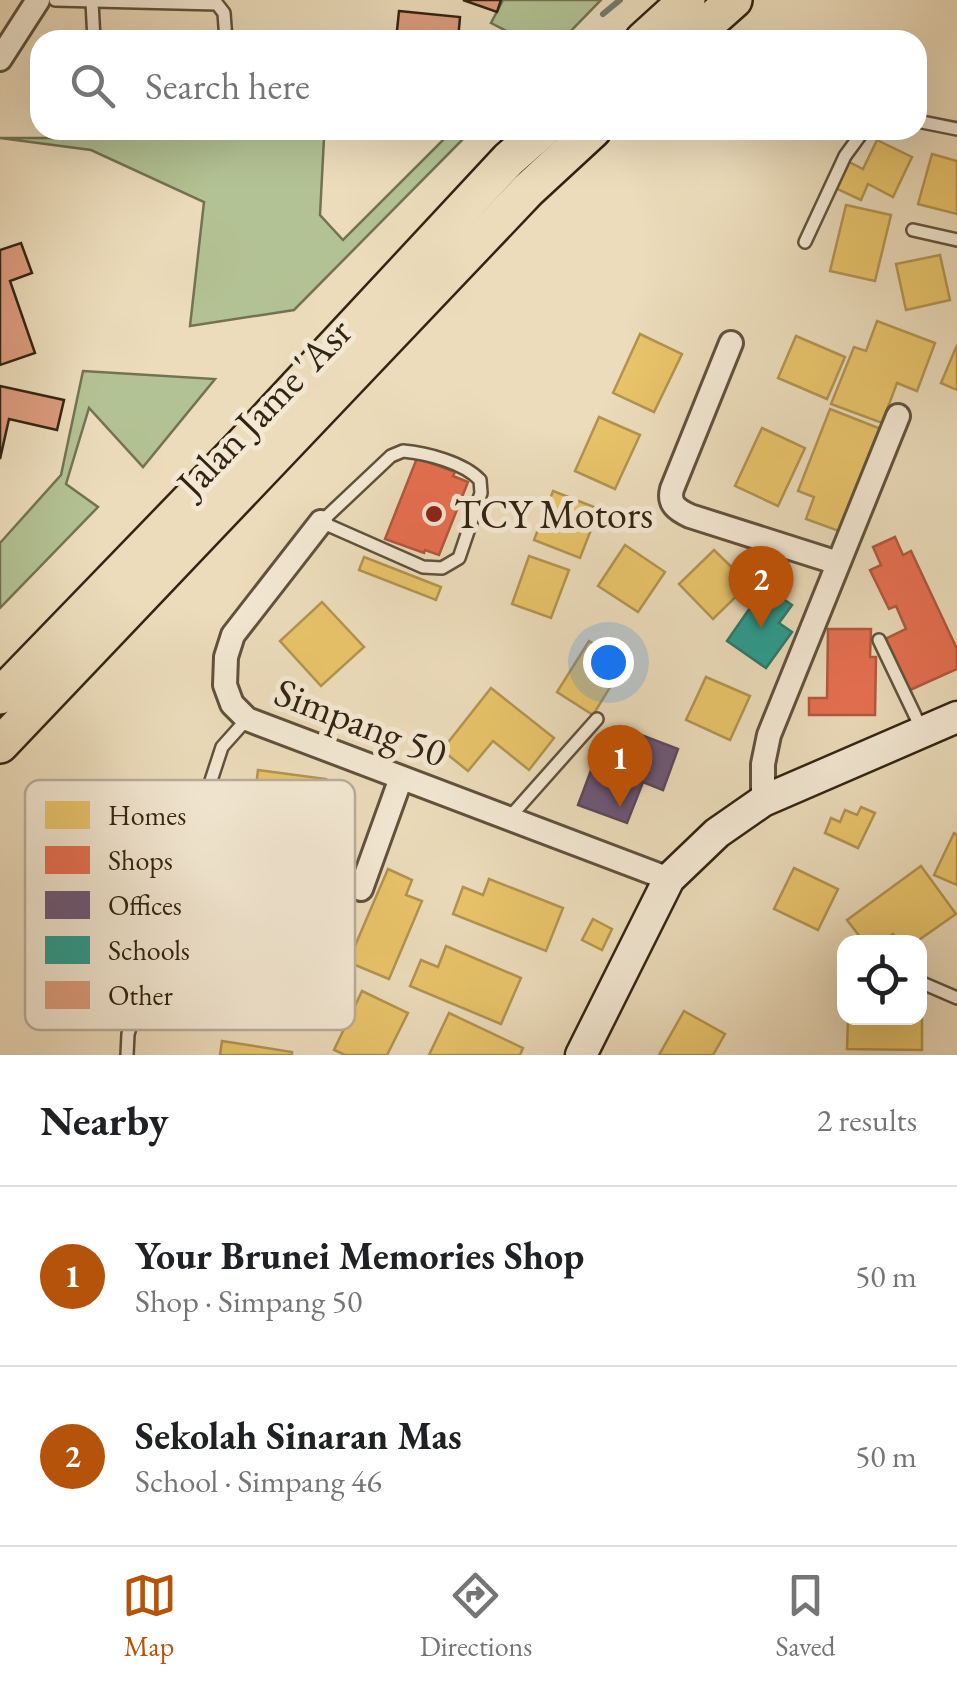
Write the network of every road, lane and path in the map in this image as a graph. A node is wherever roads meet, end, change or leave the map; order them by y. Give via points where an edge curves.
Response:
1 (38, 0) edge
2 (55, 0) edge
3 (687, 0) edge
4 (734, 0) edge
5 (92, 2) edge
6 (93, 30) edge
7 (225, 30) edge
8 (653, 30) edge
9 (701, 30) edge
10 (0, 60) edge
11 (927, 123) edge
12 (957, 129) edge
13 (531, 140) edge
14 (582, 140) edge
15 (857, 140) edge
16 (913, 230) dead end
17 (957, 240) edge
18 (804, 242) dead end
19 (731, 343) dead end
20 (898, 416) dead end
21 (321, 522) junction
22 (838, 563) junction
23 (880, 640) dead end
24 (0, 696) edge
25 (957, 717) edge
26 (247, 720) junction
27 (597, 720) dead end
28 (924, 734) junction
29 (0, 745) edge
30 (401, 778) junction
31 (211, 780) edge
32 (763, 802) junction
33 (508, 818) junction
34 (669, 879) junction
35 (361, 888) dead end
36 (927, 985) edge
37 (957, 998) edge
38 (129, 1030) edge
39 (126, 1055) edge
40 (582, 1055) edge

1 - 10 street
2 - 5 lane
3 - 8 main road
4 - 9 main road
5 - 6 lane
5 - 7 lane via 217,4
11 - 12 lane
13 - 24 main road, Jalan Jame 'Asr
14 - 29 main road, Jalan Jame 'Asr
15 - 18 lane
16 - 17 lane
19 - 22 street via 672,488 673,504 690,516
20 - 22 street
21 - 21 lane via 403,451 470,470 482,486 459,558 442,568 423,567
21 - 26 street, Simpang 50 via 233,635 225,685
22 - 32 street via 769,735
23 - 28 lane
25 - 28 main road
26 - 30 street, Simpang 50 via 333,766
26 - 31 lane via 222,747
27 - 33 lane
28 - 32 main road
30 - 33 street, Simpang 50
30 - 35 street
32 - 34 main road
33 - 34 street, Simpang 50
34 - 40 main road
36 - 37 lane
38 - 39 lane

